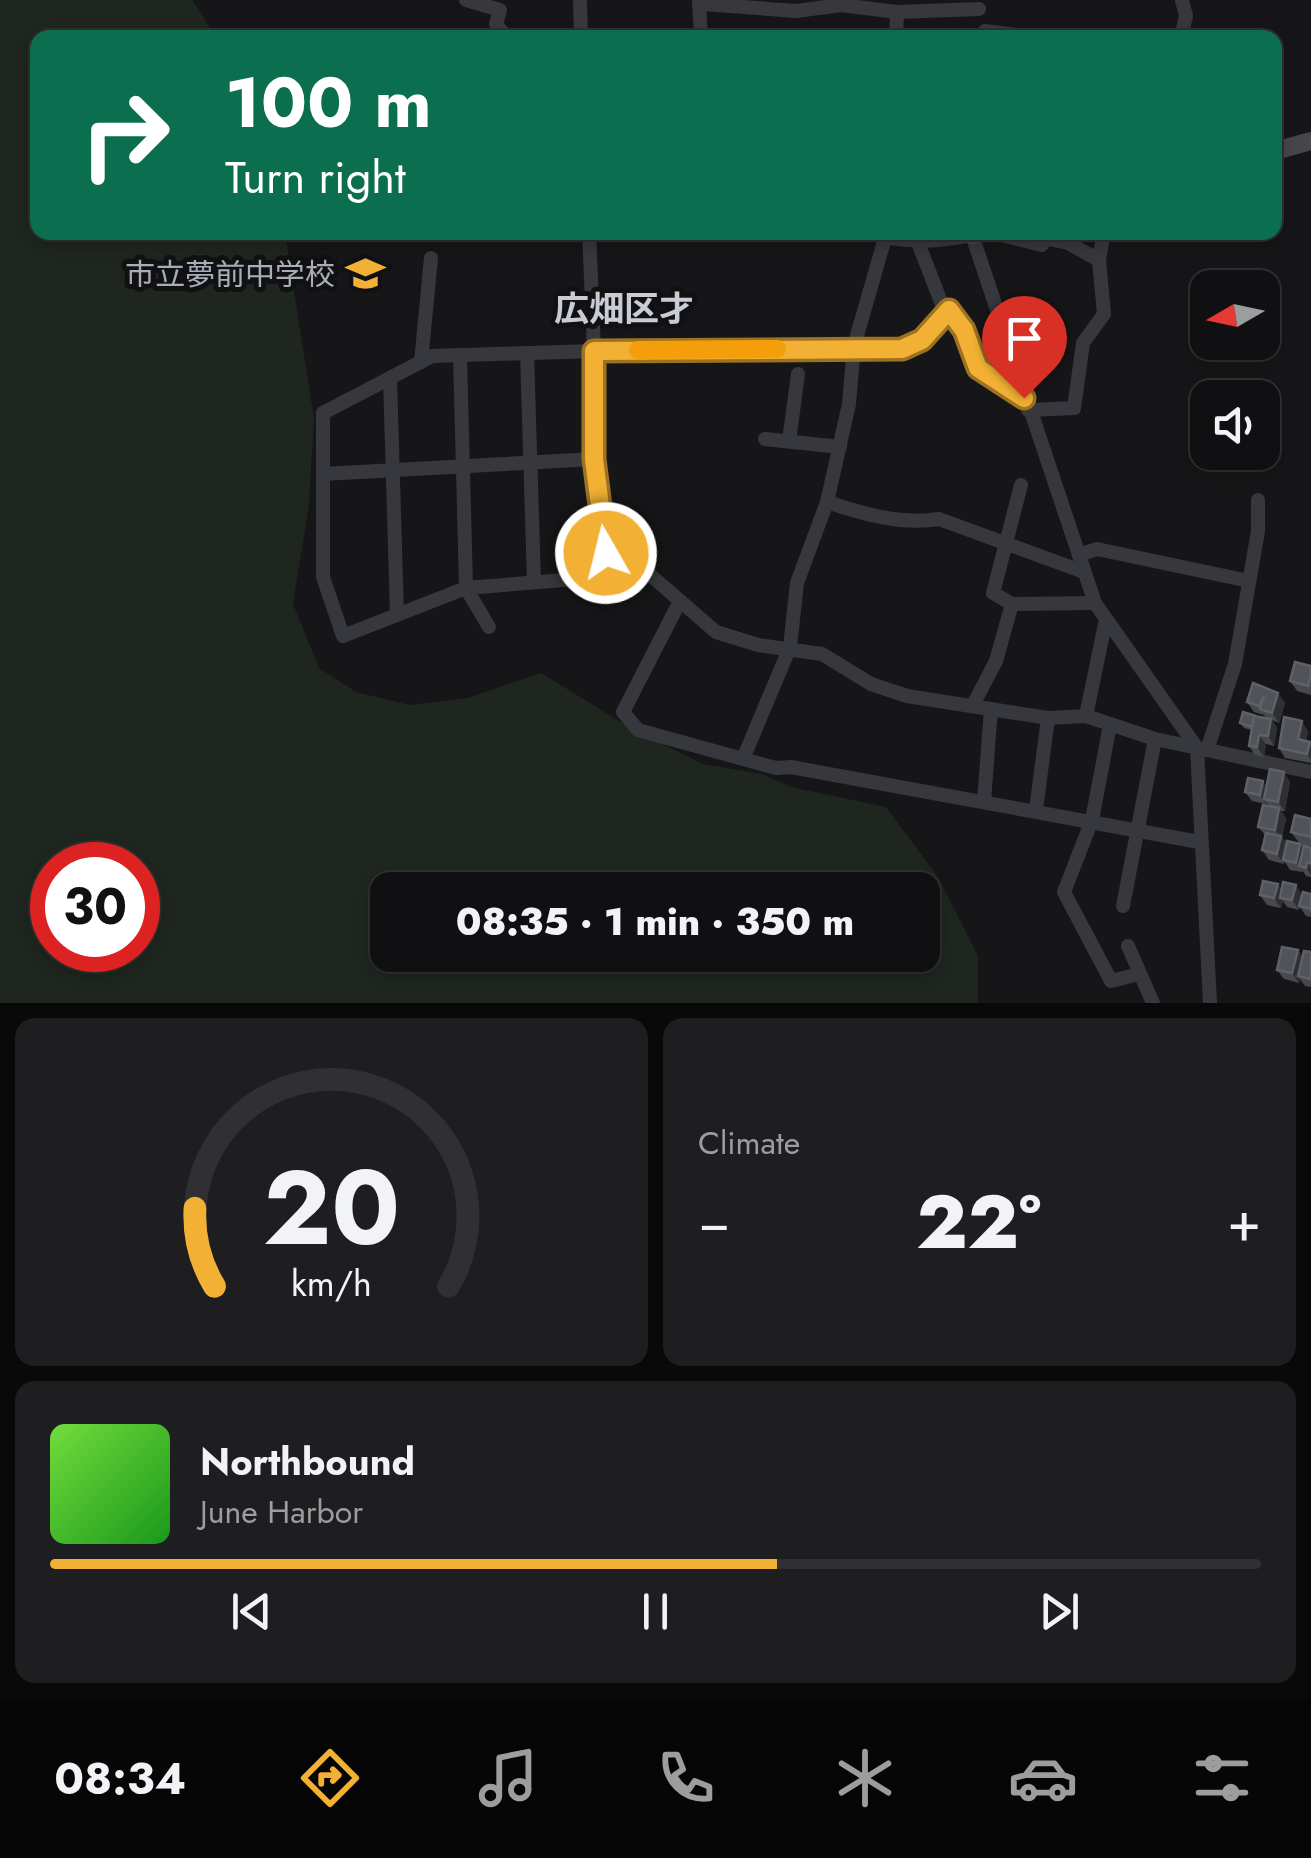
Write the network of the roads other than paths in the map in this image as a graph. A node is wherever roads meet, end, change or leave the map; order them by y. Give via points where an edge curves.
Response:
1 (466, 0) edge
2 (580, 0) edge
3 (1182, 0) edge
4 (701, 2) edge
5 (978, 4) edge
6 (898, 12) junction
7 (501, 30) edge
8 (581, 30) edge
9 (701, 30) edge
10 (897, 30) edge
11 (984, 30) edge
12 (1183, 30) edge
13 (1311, 141) edge
14 (1282, 148) edge
15 (590, 240) edge
16 (884, 240) edge
17 (908, 240) edge
18 (944, 240) edge
19 (981, 240) edge
20 (1016, 240) edge
21 (1043, 240) edge
22 (1054, 240) edge
23 (1103, 240) edge
24 (919, 245) junction
25 (432, 258) dead end
26 (1099, 260) junction
27 (949, 310) junction
28 (854, 346) junction
29 (594, 351) junction
30 (528, 353) junction
31 (460, 355) junction
32 (421, 362) junction
33 (798, 374) dead end
34 (390, 378) junction
35 (1026, 404) junction
36 (765, 439) dead end
37 (789, 441) junction
38 (840, 446) junction
39 (594, 459) junction
40 (531, 462) junction
41 (465, 466) junction
42 (395, 470) junction
43 (323, 474) junction
44 (1021, 485) dead end
45 (1258, 500) dead end
46 (828, 502) junction
47 (1004, 542) junction
48 (606, 553) junction
49 (1079, 555) junction
50 (1084, 572) junction
51 (1249, 581) junction
52 (534, 582) junction
53 (466, 588) junction
54 (680, 601) junction
55 (1095, 603) junction
56 (1012, 604) junction
57 (397, 615) junction
58 (1106, 624) junction
59 (489, 627) dead end
60 (790, 647) junction
61 (974, 703) junction
62 (991, 709) junction
63 (1086, 716) junction
64 (1048, 718) junction
65 (1110, 725) junction
66 (1155, 740) junction
67 (1202, 748) junction
68 (744, 758) junction
69 (1311, 772) edge
70 (984, 801) junction
71 (1036, 810) junction
72 (1092, 820) junction
73 (1139, 829) junction
74 (1199, 842) junction
75 (1123, 906) dead end
76 (1128, 946) dead end
77 (1140, 974) junction
78 (1152, 1003) edge
79 (1210, 1003) edge

1 - 7 street via 500,10
2 - 8 street
3 - 12 street
4 - 6 street
4 - 9 street
5 - 6 street
5 - 11 street
6 - 10 street
13 - 14 street
15 - 29 street
16 - 28 street
17 - 24 street
18 - 24 street
19 - 35 street
20 - 21 street
22 - 26 street
23 - 26 street
24 - 27 street
25 - 32 street
26 - 35 street via 1104,314 1083,343 1074,408
27 - 28 street via 912,347
27 - 35 street via 978,368
28 - 29 street via 823,352
28 - 38 street
29 - 30 street
29 - 39 street
30 - 31 street
30 - 40 street
31 - 32 street
31 - 41 street
32 - 34 street
33 - 37 street
34 - 42 street
34 - 43 street via 323,414
35 - 49 street
36 - 37 street
37 - 38 street
38 - 46 street
39 - 40 street
39 - 48 street
40 - 41 street
40 - 52 street
41 - 42 street
41 - 53 street
42 - 43 street
42 - 57 street
43 - 57 street via 322,577 343,636
44 - 47 street
45 - 51 street
46 - 47 street via 864,514 939,520
46 - 60 street via 796,583
47 - 50 street
47 - 56 street via 993,593
48 - 52 street via 576,579
48 - 54 street via 633,560
49 - 50 street
49 - 51 street via 1098,550
50 - 55 street
51 - 67 street via 1235,664
52 - 53 street
53 - 57 street
53 - 59 street
54 - 60 street via 716,632
54 - 68 street via 623,712 638,730
55 - 56 street
55 - 58 street
56 - 61 street via 996,661
58 - 63 street
58 - 67 street
60 - 61 street via 822,654 871,684 907,696
60 - 68 street
61 - 62 street
62 - 64 street
62 - 70 street
63 - 64 street
63 - 65 street
64 - 71 street
65 - 66 street
65 - 72 street
66 - 67 street
66 - 73 street
67 - 69 street
67 - 74 street
68 - 70 street
70 - 71 street
71 - 72 street
72 - 73 street
72 - 77 street via 1064,892 1111,981
73 - 74 street
73 - 75 street
74 - 79 street
76 - 77 street
77 - 78 street

